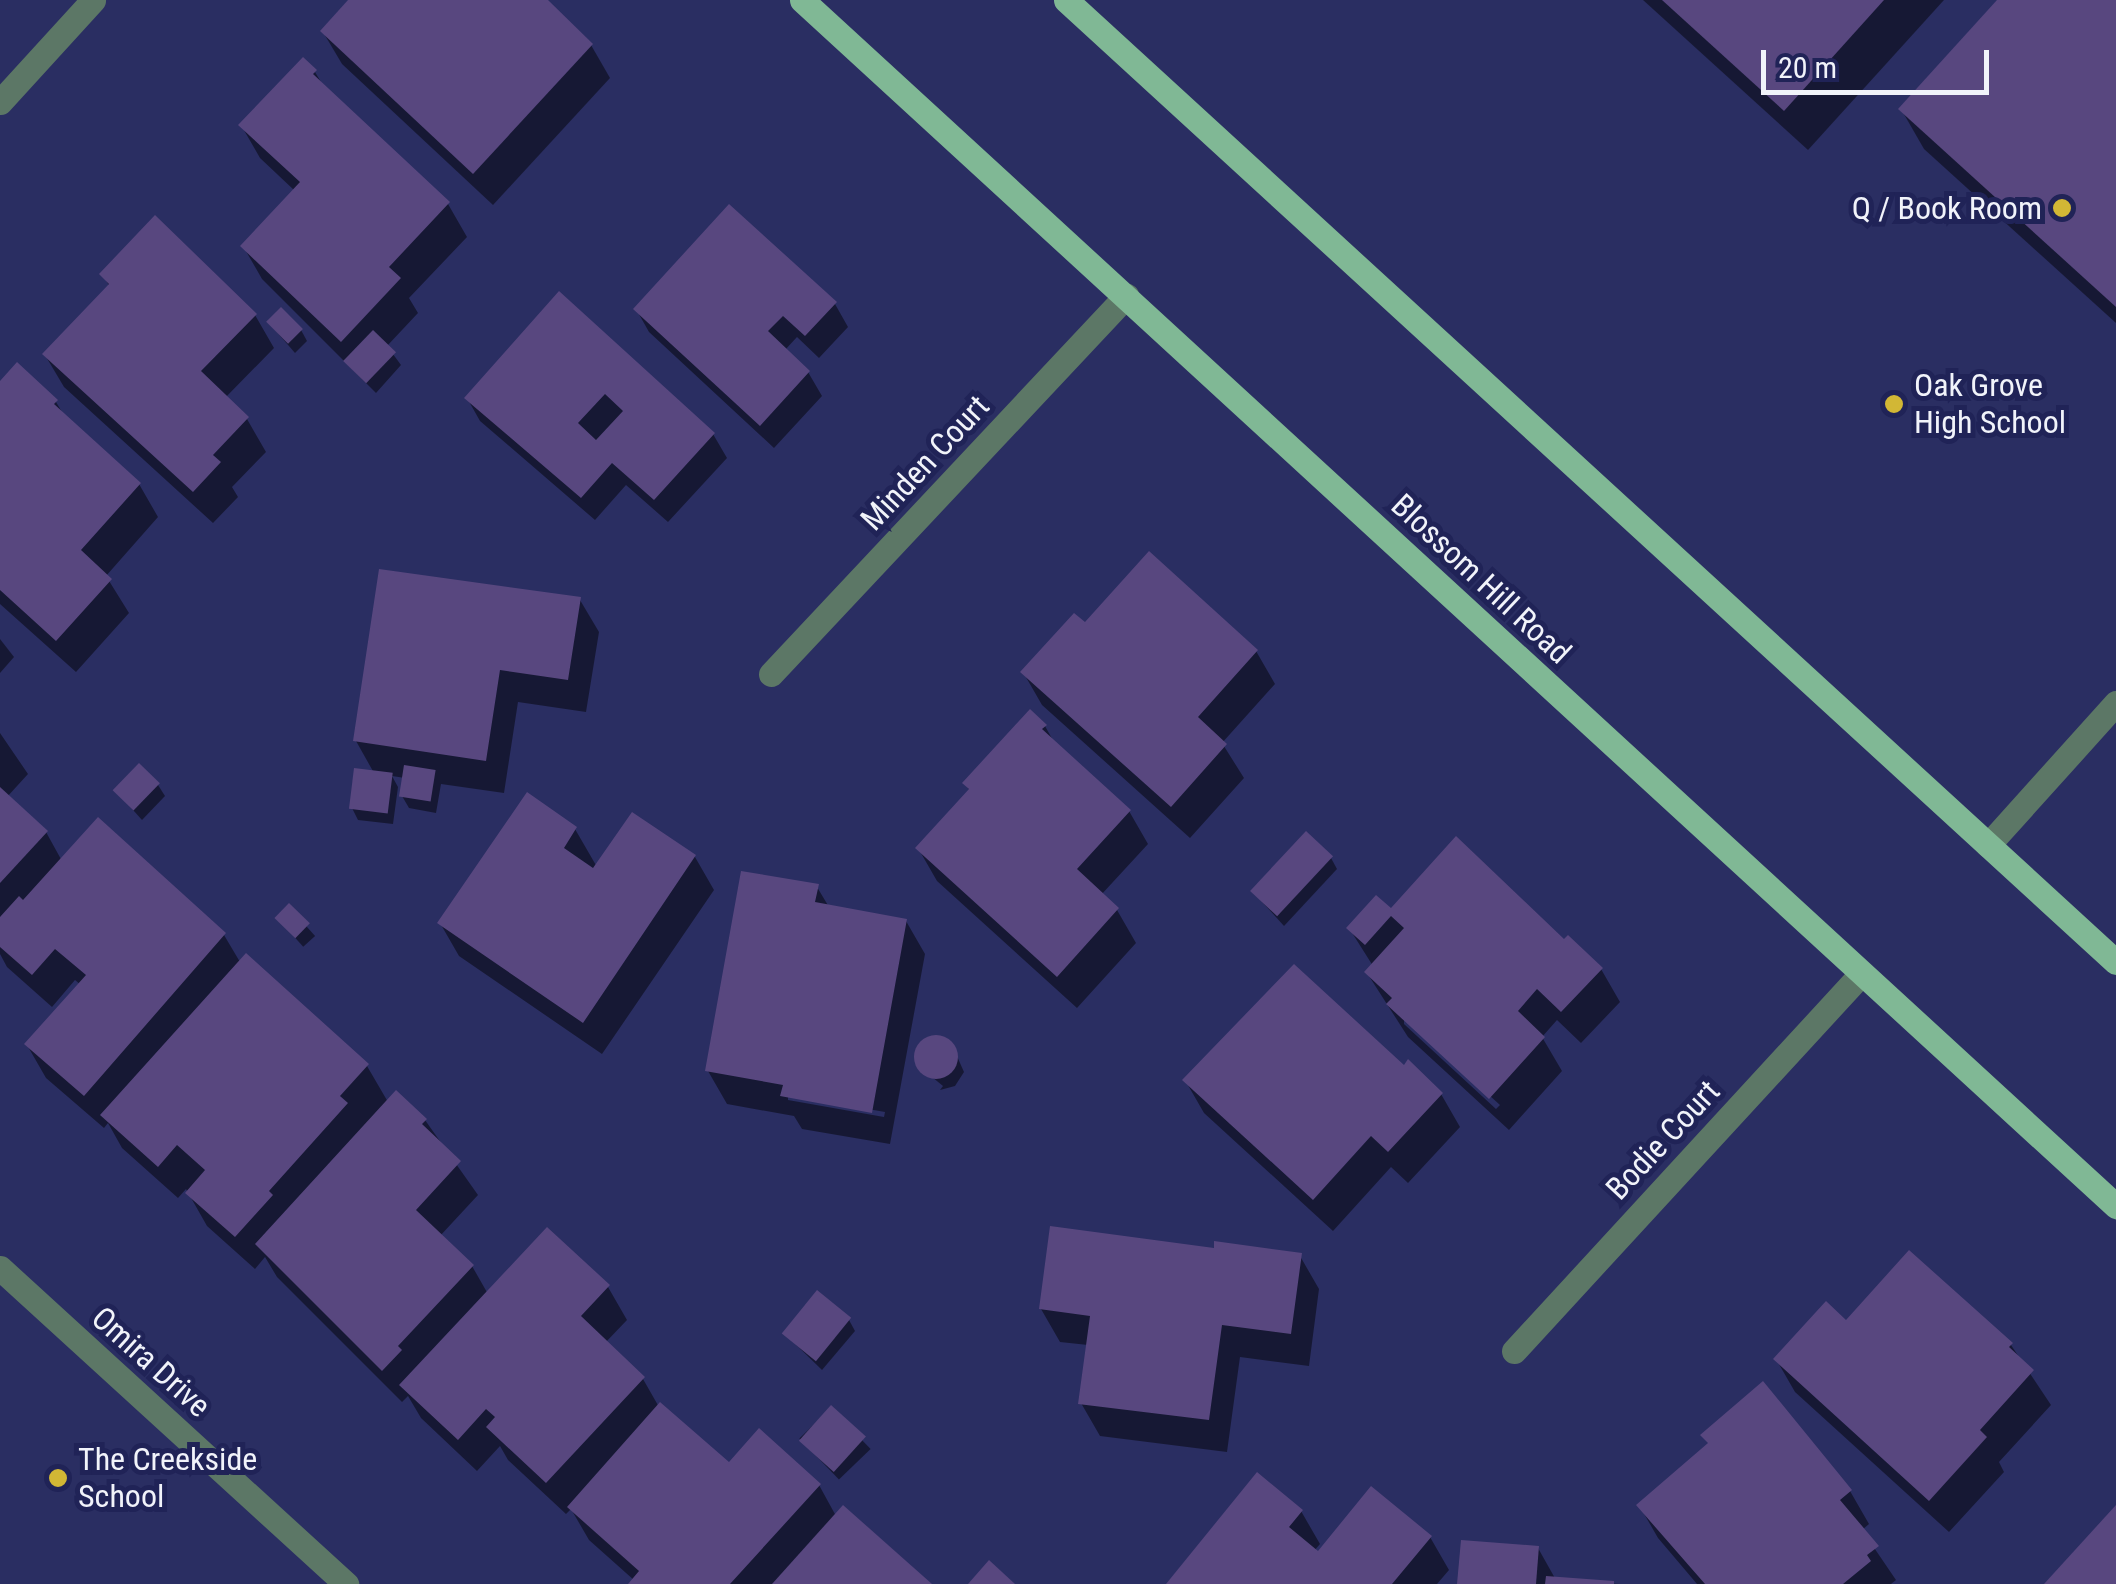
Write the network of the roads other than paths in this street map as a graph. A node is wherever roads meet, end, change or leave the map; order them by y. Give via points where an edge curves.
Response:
1 (93, 0) edge
2 (802, 0) edge
3 (1066, 0) edge
4 (0, 102) edge
5 (1126, 296) junction
6 (771, 674) dead end
7 (2116, 702) edge
8 (1988, 845) junction
9 (2116, 962) edge
10 (1861, 974) junction
11 (2116, 1206) edge
12 (0, 1268) edge
13 (1514, 1351) dead end
14 (346, 1584) edge

1 - 4 street
2 - 5 main road, Blossom Hill Road
3 - 8 main road
5 - 6 street, Minden Court
5 - 10 main road, Blossom Hill Road
7 - 8 street
8 - 9 main road
10 - 11 main road, Blossom Hill Road
10 - 13 street, Bodie Court
12 - 14 street, Omira Drive

